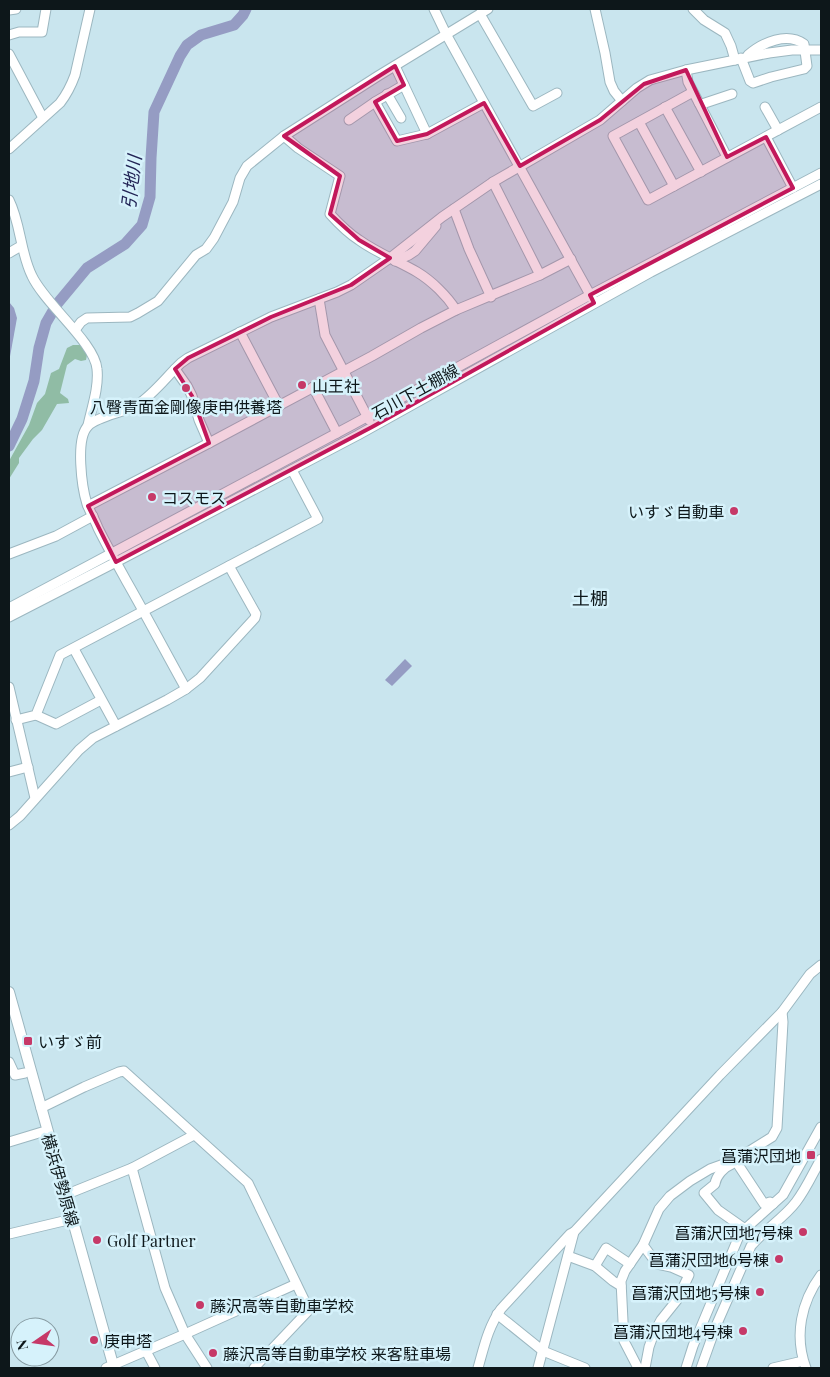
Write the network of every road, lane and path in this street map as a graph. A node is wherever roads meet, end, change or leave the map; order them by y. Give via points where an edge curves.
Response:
1 (16, 9) edge
2 (46, 9) edge
3 (90, 9) edge
4 (434, 9) edge
5 (596, 9) edge
6 (693, 9) edge
7 (9, 10) edge
8 (484, 11) edge
9 (446, 34) junction
10 (9, 35) edge
11 (806, 49) junction
12 (821, 50) edge
13 (9, 54) edge
14 (740, 58) junction
15 (395, 66) junction
16 (686, 70) junction
17 (404, 85) junction
18 (693, 92) junction
19 (557, 93) dead end
20 (387, 94) junction
21 (732, 94) dead end
22 (622, 101) junction
23 (374, 102) junction
24 (484, 102) junction
25 (699, 103) junction
26 (665, 107) junction
27 (765, 107) dead end
28 (821, 107) edge
29 (44, 118) junction
30 (401, 118) dead end
31 (349, 120) dead end
32 (639, 122) junction
33 (778, 130) junction
34 (427, 134) junction
35 (284, 136) junction
36 (766, 137) junction
37 (9, 149) edge
38 (727, 157) junction
39 (520, 166) junction
40 (701, 172) junction
41 (821, 173) edge
42 (493, 182) junction
43 (821, 184) edge
44 (674, 186) junction
45 (794, 188) junction
46 (9, 200) edge
47 (451, 211) junction
48 (21, 246) junction
49 (9, 253) edge
50 (393, 259) junction
51 (570, 259) junction
52 (540, 275) junction
53 (491, 297) junction
54 (319, 299) junction
55 (592, 299) junction
56 (456, 310) junction
57 (75, 330) junction
58 (240, 332) junction
59 (175, 369) junction
60 (342, 371) junction
61 (313, 387) junction
62 (279, 406) junction
63 (367, 417) junction
64 (88, 426) junction
65 (372, 427) junction
66 (337, 433) junction
67 (209, 443) junction
68 (292, 470) junction
69 (88, 506) junction
70 (93, 516) junction
71 (111, 553) junction
72 (9, 554) edge
73 (116, 562) junction
74 (229, 566) junction
75 (9, 608) edge
76 (144, 612) junction
77 (9, 617) edge
78 (74, 649) junction
79 (9, 687) edge
80 (186, 689) junction
81 (101, 700) junction
82 (36, 715) junction
83 (16, 720) junction
84 (116, 726) junction
85 (28, 767) junction
86 (9, 772) edge
87 (36, 798) junction
88 (9, 825) edge
89 (821, 965) edge
90 (9, 992) edge
91 (782, 1012) junction
92 (9, 1013) edge
93 (9, 1062) edge
94 (16, 1075) edge
95 (41, 1108) junction
96 (821, 1126) edge
97 (42, 1132) junction
98 (194, 1135) junction
99 (9, 1142) edge
100 (821, 1158) edge
101 (736, 1161) junction
102 (132, 1168) junction
103 (65, 1195) junction
104 (773, 1204) junction
105 (69, 1219) junction
106 (745, 1229) junction
107 (574, 1232) junction
108 (9, 1234) edge
109 (643, 1245) junction
110 (568, 1256) junction
111 (630, 1264) junction
112 (595, 1266) junction
113 (821, 1277) edge
114 (296, 1284) junction
115 (621, 1286) junction
116 (497, 1314) junction
117 (185, 1334) junction
118 (146, 1351) junction
119 (543, 1351) junction
120 (805, 1365) edge
121 (110, 1367) edge
122 (155, 1368) edge
123 (208, 1368) edge
124 (254, 1368) edge
125 (478, 1368) edge
126 (538, 1368) edge
127 (585, 1368) edge
128 (638, 1368) edge
129 (645, 1368) edge
130 (686, 1368) edge
131 (701, 1368) edge
132 (773, 1368) edge

1 - 7 street
2 - 10 street via 42,32
3 - 29 street via 71,86 60,103
4 - 9 street
5 - 22 street via 610,82
6 - 14 street via 725,33
8 - 9 street
8 - 19 street via 533,106
9 - 15 street
9 - 24 street
11 - 12 street
11 - 14 street
11 - 14 street via 807,66 804,69 753,83
13 - 29 street
14 - 16 street
15 - 17 street
15 - 35 street
16 - 18 street
16 - 22 street via 650,80
17 - 20 street
17 - 34 street
18 - 25 street
18 - 26 street
20 - 23 street
20 - 30 street
21 - 25 street
22 - 39 street via 600,120
23 - 31 street
23 - 34 street via 397,141
24 - 34 street
24 - 39 street
25 - 38 street
26 - 32 street
26 - 40 street
27 - 33 street
28 - 33 street
29 - 37 street
32 - 44 street
32 - 44 street via 613,136 648,200
33 - 36 street
35 - 50 street via 340,176 330,214 360,240
35 - 57 street via 247,166 214,238 158,301 130,317 87,318
36 - 38 street
36 - 45 street
38 - 40 street
39 - 42 street
39 - 51 street
40 - 44 street
41 - 45 street, 石川下土棚線
42 - 47 street
42 - 52 street
43 - 55 street, 石川下土棚線
45 - 55 street, 石川下土棚線
46 - 48 street via 19,226
47 - 50 street
47 - 53 street
48 - 49 street
48 - 57 street via 41,292
50 - 54 street via 351,286
50 - 56 street via 426,278
51 - 52 street
51 - 55 street
52 - 53 street
53 - 56 street
54 - 58 street
54 - 60 street via 325,335
55 - 63 street, 石川下土棚線
55 - 65 street, 石川下土棚線 via 533,338
56 - 60 street
57 - 64 street via 90,351 97,369
58 - 59 street via 188,358
58 - 62 street
59 - 64 street via 138,404
59 - 67 street via 192,396
60 - 61 street
60 - 63 street
61 - 62 street
61 - 66 street
62 - 67 street
63 - 65 street
63 - 66 street, 石川下土棚線
64 - 69 street via 81,447 83,489
65 - 68 street, 石川下土棚線
66 - 71 street, 石川下土棚線
67 - 69 street
68 - 73 street, 石川下土棚線
68 - 74 street via 318,519
69 - 70 street
70 - 71 street
70 - 72 street via 56,536
71 - 73 street
71 - 75 street, 石川下土棚線
73 - 76 street
73 - 77 street, 石川下土棚線
74 - 76 street
74 - 80 street via 256,614 255,618
76 - 78 street
76 - 80 street
78 - 81 street
78 - 82 street via 60,655
79 - 83 street
80 - 84 street
81 - 82 street via 56,724
81 - 84 street
82 - 83 street
83 - 85 street
84 - 87 street via 79,750
85 - 86 street
85 - 87 street
87 - 88 street
89 - 91 street via 810,974
90 - 95 main road, 横浜伊勢原線
91 - 101 street via 777,1128 772,1137
91 - 107 street
92 - 94 main road, 横浜伊勢原線
93 - 94 street
94 - 97 main road, 横浜伊勢原線
95 - 98 street via 84,1086 124,1071
95 - 103 main road, 横浜伊勢原線
96 - 104 street via 790,1184
97 - 99 street
97 - 105 main road, 横浜伊勢原線
98 - 102 street
98 - 114 street via 248,1183
100 - 131 street via 795,1204 751,1246
101 - 104 street via 764,1204
101 - 106 street via 727,1166 715,1184 704,1193 718,1210
101 - 109 street via 710,1169 670,1196
102 - 103 street
102 - 117 street via 165,1288
103 - 105 main road, 横浜伊勢原線
104 - 106 street
105 - 108 street
105 - 121 main road, 横浜伊勢原線
106 - 130 street
107 - 110 street
107 - 116 street
109 - 111 street
109 - 129 street via 657,1264 689,1275 678,1300 654,1333
110 - 112 street
110 - 119 street
111 - 112 street via 606,1248
111 - 115 street
112 - 115 street
113 - 120 street via 810,1292 803,1314 801,1351
114 - 117 street
114 - 124 street via 309,1310
115 - 128 street via 624,1341
116 - 119 street
116 - 125 street via 488,1332
117 - 118 street
117 - 123 street
118 - 121 street
118 - 122 street
119 - 126 street
119 - 127 street
120 - 132 street

